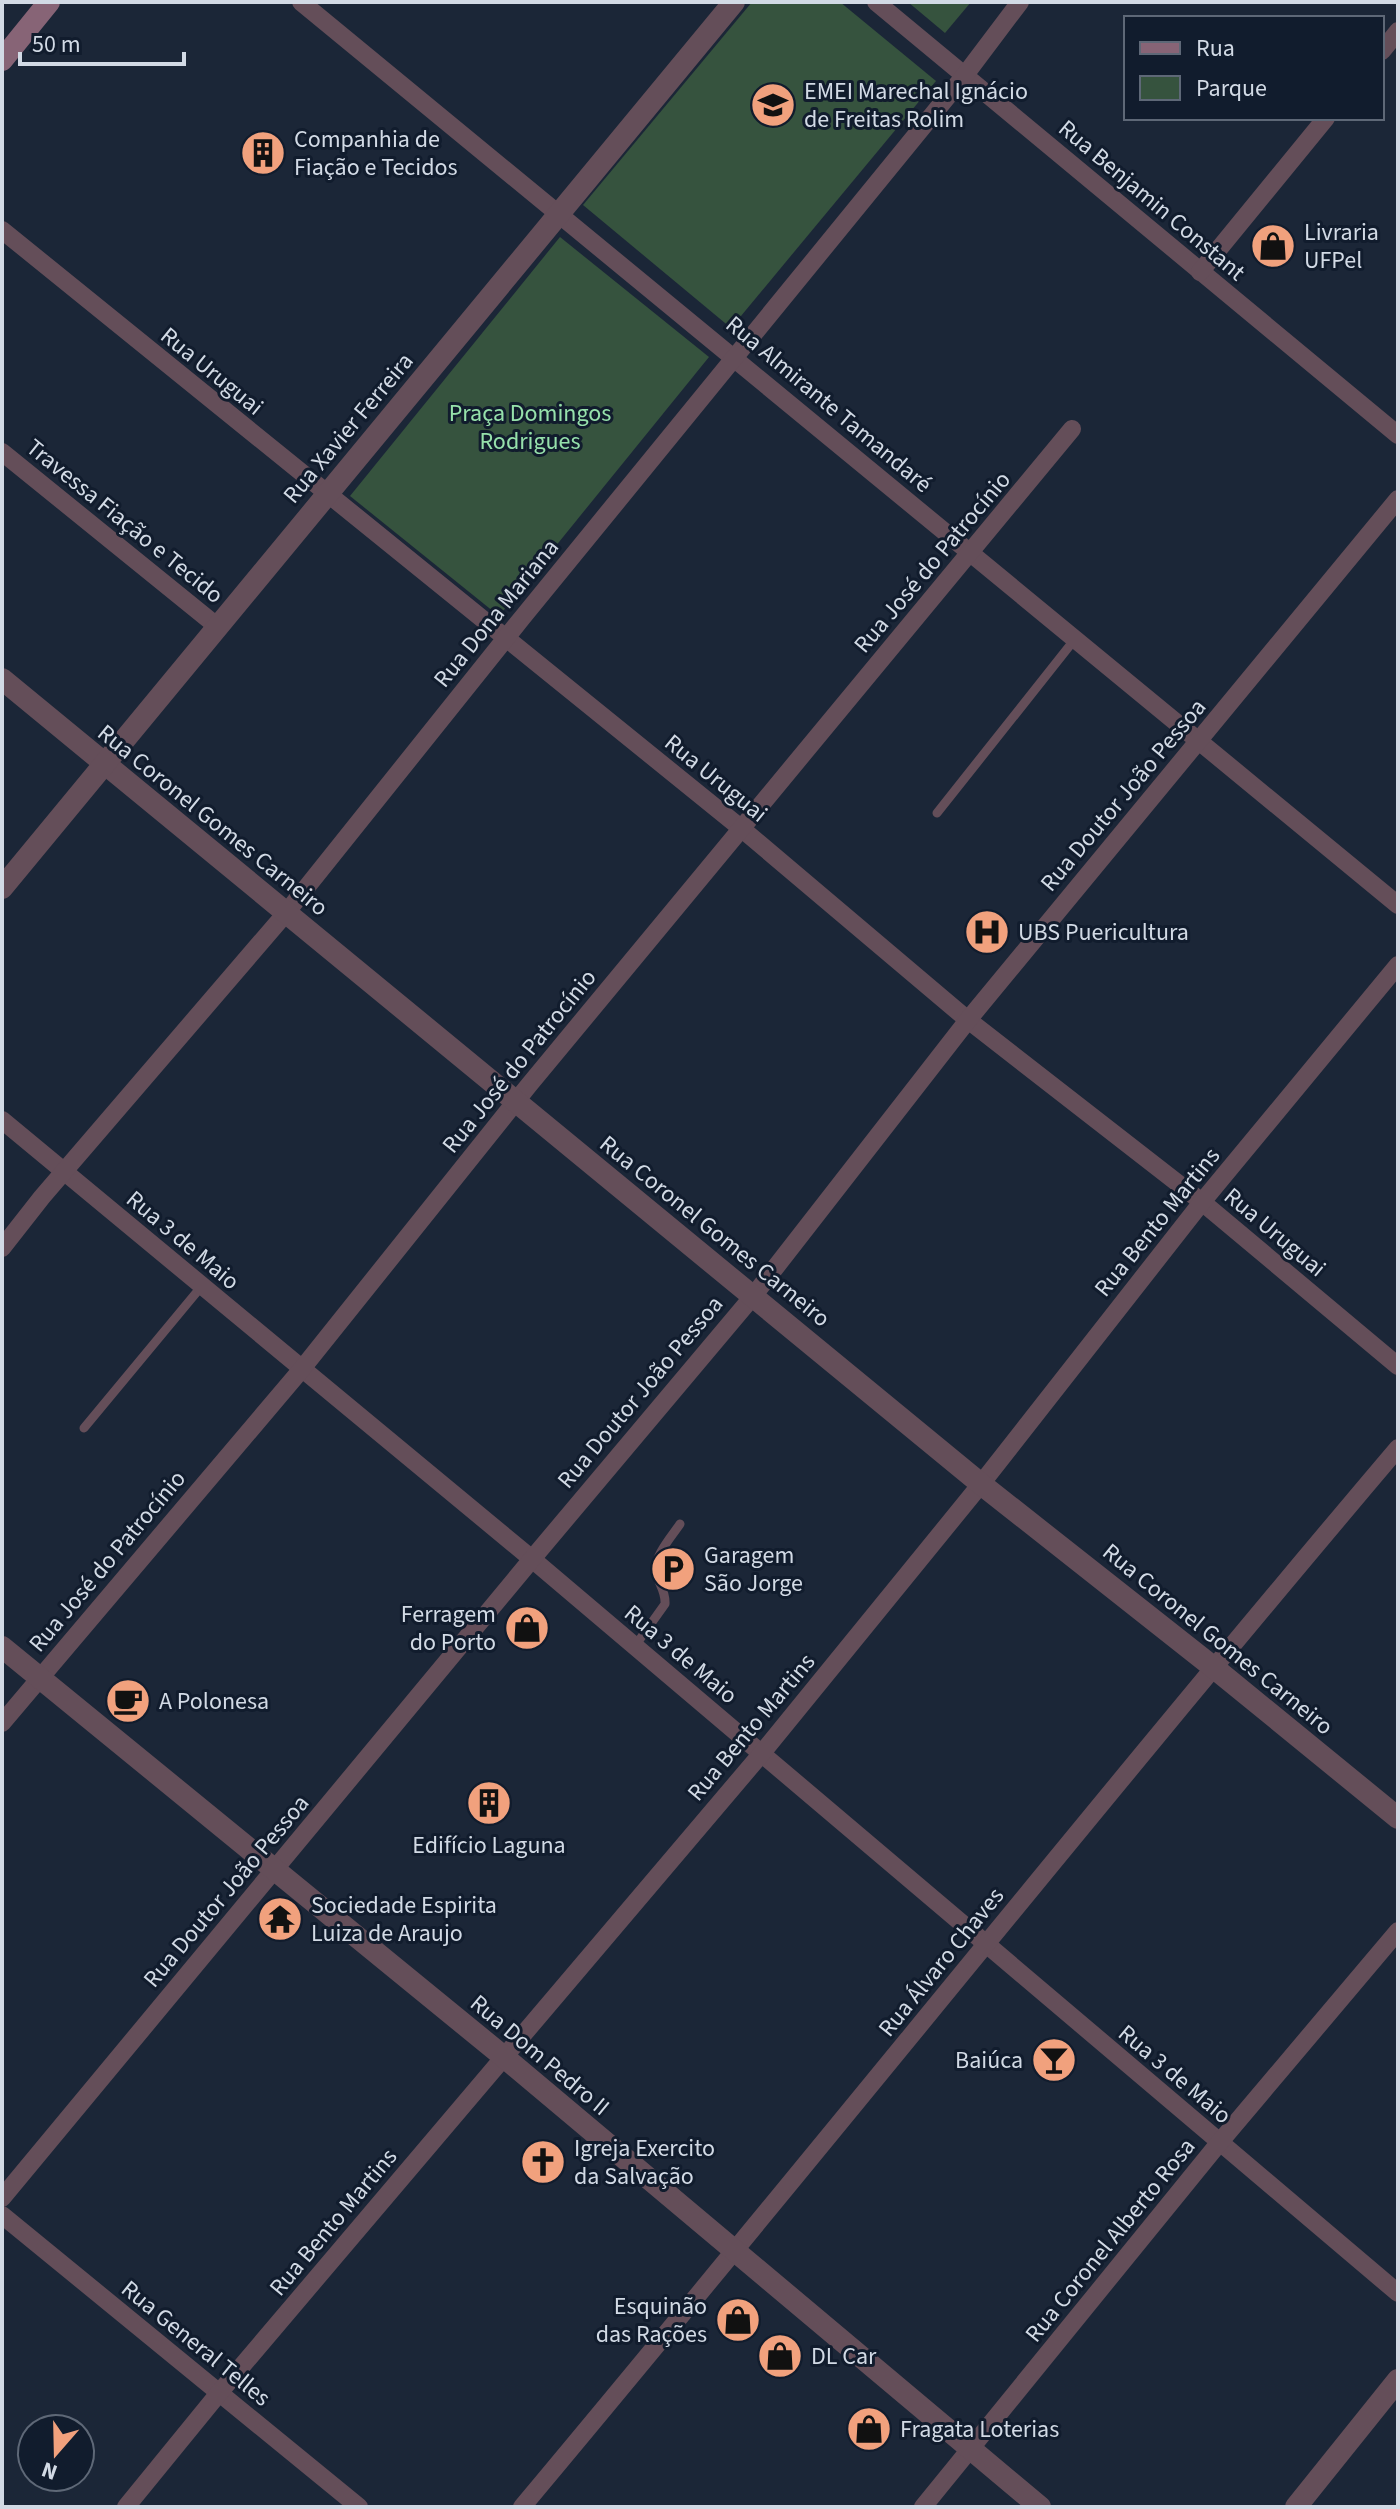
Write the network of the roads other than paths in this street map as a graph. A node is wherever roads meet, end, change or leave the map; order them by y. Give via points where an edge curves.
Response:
1 (49, 2) edge
2 (301, 2) edge
3 (734, 2) edge
4 (876, 2) edge
5 (1020, 2) edge
6 (1398, 31) edge
7 (1384, 48) edge
8 (2, 60) edge
9 (965, 75) junction
10 (1324, 120) edge
11 (560, 214) junction
12 (2, 230) edge
13 (1200, 272) junction
14 (735, 357) junction
15 (1072, 429) dead end
16 (1398, 435) edge
17 (2, 452) edge
18 (327, 495) junction
19 (1398, 499) edge
20 (970, 553) junction
21 (218, 627) junction
22 (1075, 639) junction
23 (505, 640) junction
24 (2, 679) edge
25 (1199, 741) junction
26 (104, 765) junction
27 (937, 813) dead end
28 (742, 829) junction
29 (2, 888) edge
30 (1398, 905) edge
31 (286, 913) junction
32 (1398, 965) edge
33 (968, 1020) junction
34 (516, 1102) junction
35 (2, 1120) edge
36 (64, 1172) junction
37 (1202, 1202) junction
38 (2, 1248) edge
39 (201, 1287) junction
40 (754, 1295) junction
41 (1398, 1366) edge
42 (301, 1370) junction
43 (84, 1428) dead end
44 (1398, 1448) edge
45 (981, 1484) junction
46 (680, 1524) dead end
47 (532, 1559) junction
48 (635, 1646) junction
49 (2, 1647) edge
50 (1213, 1667) junction
51 (40, 1677) junction
52 (2, 1723) edge
53 (762, 1753) junction
54 (1398, 1818) edge
55 (276, 1870) junction
56 (1398, 1931) edge
57 (985, 1944) junction
58 (504, 2057) junction
59 (1219, 2143) junction
60 (2, 2198) edge
61 (2, 2215) edge
62 (735, 2253) junction
63 (1398, 2293) edge
64 (1398, 2380) edge
65 (219, 2393) junction
66 (971, 2450) junction
67 (126, 2507) edge
68 (359, 2507) edge
69 (522, 2507) edge
70 (923, 2507) edge
71 (1040, 2507) edge
72 (1296, 2507) edge

1 - 8 main road
2 - 11 street, Rua Almirante Tamandaré
3 - 11 street, Rua Xavier Ferreira
4 - 9 street, Rua Benjamin Constant
5 - 9 street, Rua Dona Mariana
6 - 7 street
9 - 13 street, Rua Benjamin Constant
9 - 14 street, Rua Dona Mariana
10 - 13 street
11 - 14 street, Rua Almirante Tamandaré
11 - 18 street, Rua Xavier Ferreira
12 - 18 street, Rua Uruguai
13 - 16 street, Rua Benjamin Constant
14 - 20 street, Rua Almirante Tamandaré
14 - 23 street, Rua Dona Mariana
15 - 20 street, Rua José do Patrocínio
17 - 21 street, Travessa Fiação e Tecido
18 - 21 street, Rua Xavier Ferreira
18 - 23 street, Rua Uruguai
19 - 25 street, Rua Doutor João Pessoa
20 - 22 street, Rua Almirante Tamandaré
20 - 28 street, Rua José do Patrocínio
21 - 26 street, Rua Xavier Ferreira
22 - 25 street, Rua Almirante Tamandaré
22 - 27 lane
23 - 28 street, Rua Uruguai
23 - 31 street, Rua Dona Mariana
24 - 26 street, Rua Coronel Gomes Carneiro
25 - 30 street, Rua Almirante Tamandaré
25 - 33 street, Rua Doutor João Pessoa
26 - 29 street, Rua Xavier Ferreira
26 - 31 street, Rua Coronel Gomes Carneiro
28 - 33 street, Rua Uruguai
28 - 34 street, Rua José do Patrocínio
31 - 34 street, Rua Coronel Gomes Carneiro
31 - 36 street, Rua Dona Mariana
32 - 37 street, Rua Bento Martins
33 - 37 street, Rua Uruguai
33 - 40 street, Rua Doutor João Pessoa
34 - 40 street, Rua Coronel Gomes Carneiro
34 - 42 street, Rua José do Patrocínio
35 - 36 street, Rua 3 de Maio
36 - 38 street, Rua Dona Mariana
36 - 39 street, Rua 3 de Maio
37 - 41 street, Rua Uruguai
37 - 45 street, Rua Bento Martins
39 - 42 street, Rua 3 de Maio
39 - 43 lane
40 - 45 street, Rua Coronel Gomes Carneiro
40 - 47 street, Rua Doutor João Pessoa
42 - 47 street, Rua 3 de Maio
42 - 51 street, Rua José do Patrocínio
44 - 50 street, Rua Álvaro Chaves
45 - 50 street, Rua Coronel Gomes Carneiro
45 - 53 street, Rua Bento Martins
46 - 48 lane via 656,1563 665,1604
47 - 48 street, Rua 3 de Maio
47 - 55 street, Rua Doutor João Pessoa
48 - 53 street, Rua 3 de Maio
49 - 51 street, Rua Dom Pedro II
50 - 54 street, Rua Coronel Gomes Carneiro
50 - 57 street, Rua Álvaro Chaves
51 - 52 street, Rua José do Patrocínio
51 - 55 street, Rua Dom Pedro II
53 - 57 street, Rua 3 de Maio
53 - 58 street, Rua Bento Martins
55 - 58 street, Rua Dom Pedro II
55 - 60 street, Rua Doutor João Pessoa
56 - 59 street, Rua Coronel Alberto Rosa
57 - 59 street, Rua 3 de Maio
57 - 62 street, Rua Álvaro Chaves
58 - 62 street, Rua Dom Pedro II
58 - 65 street, Rua Bento Martins
59 - 63 street, Rua 3 de Maio
59 - 66 street, Rua Coronel Alberto Rosa
61 - 65 street, Rua General Telles
62 - 66 street, Rua Dom Pedro II
62 - 69 street, Rua Álvaro Chaves
64 - 72 street
65 - 67 street, Rua Bento Martins
65 - 68 street, Rua General Telles
66 - 70 street, Rua Coronel Alberto Rosa
66 - 71 street, Rua Dom Pedro II

